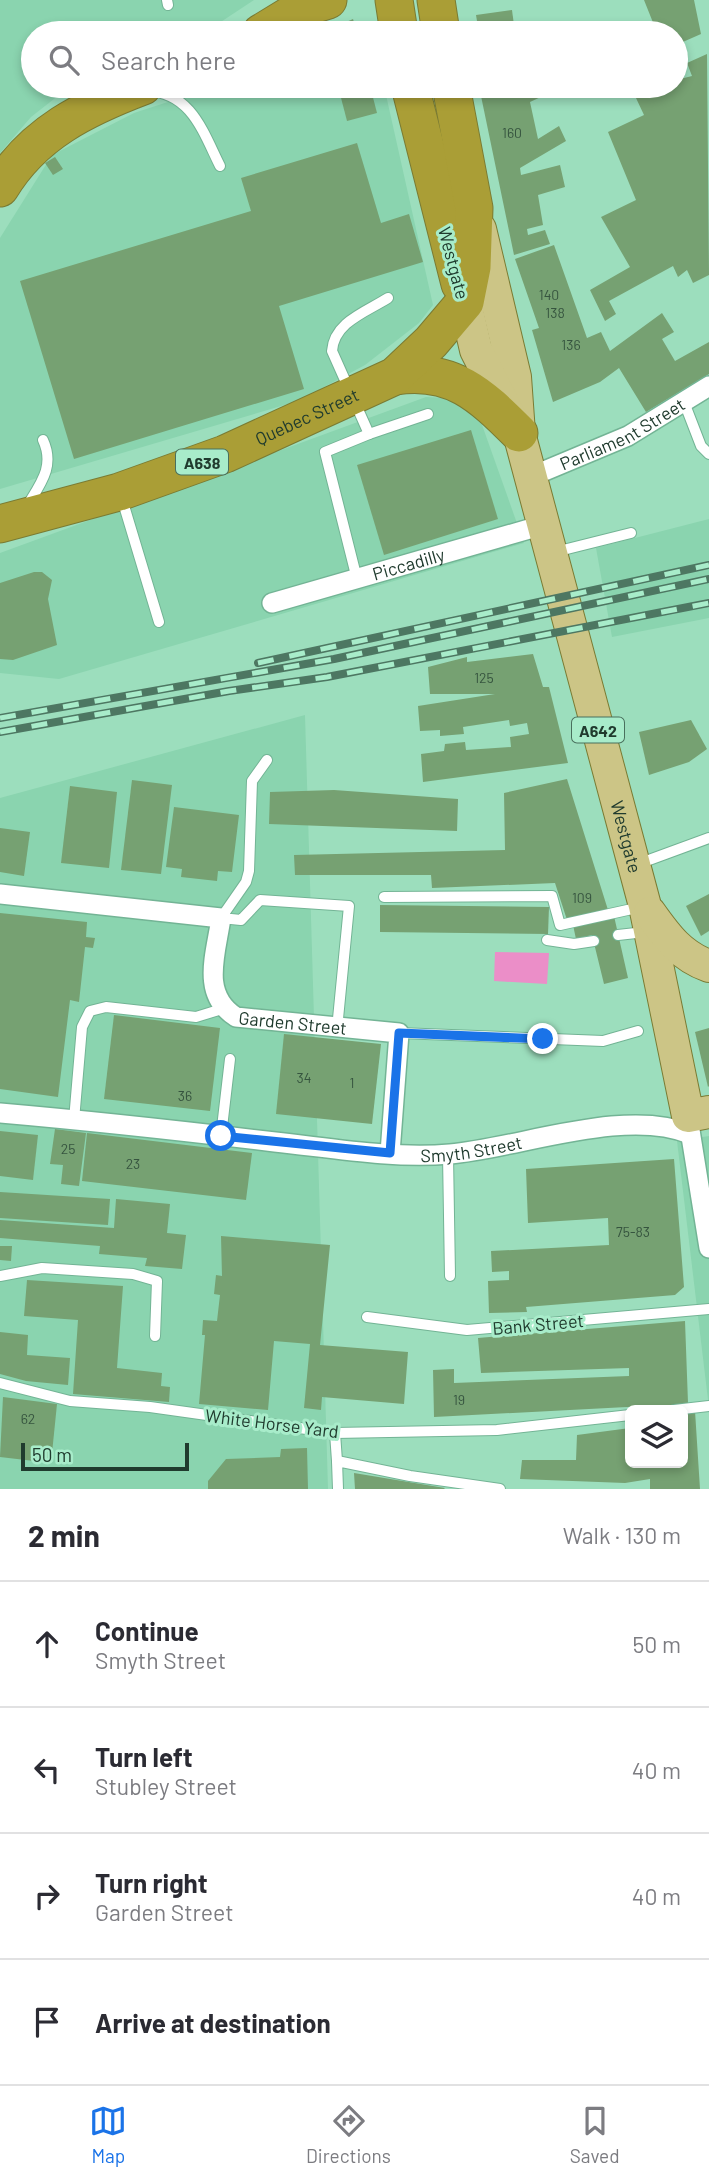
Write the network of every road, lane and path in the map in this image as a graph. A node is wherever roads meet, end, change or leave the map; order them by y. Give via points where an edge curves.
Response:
1 (394, 0) edge
2 (313, 3) edge
3 (282, 21) edge
4 (397, 21) edge
5 (114, 98) edge
6 (174, 98) edge
7 (413, 98) edge
8 (453, 98) edge
9 (220, 166) dead end
10 (2, 180) edge
11 (474, 208) junction
12 (388, 299) dead end
13 (465, 302) junction
14 (395, 376) junction
15 (709, 386) edge
16 (354, 396) junction
17 (684, 402) junction
18 (428, 414) dead end
19 (519, 433) junction
20 (369, 434) junction
21 (43, 440) dead end
22 (709, 454) edge
23 (530, 477) junction
24 (119, 492) junction
25 (9, 522) edge
26 (631, 533) dead end
27 (547, 539) junction
28 (357, 579) junction
29 (272, 603) dead end
30 (159, 622) dead end
31 (267, 760) dead end
32 (709, 838) edge
33 (634, 866) junction
34 (0, 894) edge
35 (384, 897) dead end
36 (221, 918) junction
37 (648, 918) junction
38 (618, 935) dead end
39 (594, 941) dead end
40 (555, 944) dead end
41 (709, 966) edge
42 (222, 1009) junction
43 (337, 1029) junction
44 (638, 1031) dead end
45 (399, 1033) junction
46 (230, 1059) dead end
47 (0, 1113) edge
48 (74, 1120) junction
49 (696, 1121) edge
50 (221, 1136) junction
51 (390, 1153) junction
52 (448, 1155) junction
53 (709, 1248) edge
54 (0, 1276) edge
55 (450, 1276) dead end
56 (709, 1309) edge
57 (367, 1317) dead end
58 (155, 1336) dead end
59 (0, 1383) edge
60 (709, 1406) edge
61 (688, 1408) edge
62 (625, 1416) edge
63 (335, 1433) junction
64 (337, 1461) junction
65 (338, 1489) edge
66 (500, 1489) edge

1 - 4 highway
2 - 3 highway
5 - 10 highway via 66,120 32,146
6 - 9 lane via 194,113
7 - 13 highway, Westgate / A642
8 - 11 highway, Westgate / A638
11 - 13 highway, A638 via 472,267
11 - 19 main road, Westgate / A642 via 515,377
12 - 16 lane via 340,327 333,340 332,351
13 - 14 highway, Quebec Street / A638
13 - 19 main road, Westgate / A642 via 476,350
14 - 16 highway, Quebec Street / A638
14 - 19 highway, A638 via 421,372 458,382 490,404
15 - 17 street, Parliament Street
16 - 20 lane
16 - 24 highway, Quebec Street / A638 via 225,454
17 - 22 lane via 701,446
17 - 23 street, Parliament Street via 628,436
18 - 20 lane
19 - 23 main road, Westgate / A642
20 - 28 lane via 325,452
21 - 25 lane via 48,467
23 - 27 main road, Westgate / A642
24 - 25 highway, Quebec Street / A638
24 - 30 lane
26 - 27 lane
27 - 28 street, Piccadilly
27 - 33 main road, Westgate / A642
28 - 29 street, Piccadilly
31 - 36 lane via 252,781 246,882
32 - 33 lane
33 - 37 main road, Westgate / A642
34 - 36 street via 156,918
35 - 37 lane via 552,896 560,925
36 - 42 street, Garden Street via 213,982
36 - 43 lane via 244,923 260,900 349,906
37 - 38 lane
37 - 41 main road via 689,959
37 - 49 main road, Westgate / A642
39 - 40 lane
42 - 43 street, Garden Street via 236,1017
42 - 48 lane via 196,1017 106,1007 90,1011 82,1027
43 - 45 street, Garden Street
44 - 45 lane, Garden Street via 603,1041
45 - 51 street
46 - 50 lane
47 - 48 street, Smyth Street
48 - 50 street, Smyth Street
49 - 52 street, Smyth Street via 583,1131
49 - 53 street, Westgate
50 - 51 street, Smyth Street via 272,1148
51 - 52 street, Smyth Street
52 - 55 lane
54 - 58 lane via 42,1268 133,1274 157,1281
56 - 57 lane, Bank Street via 467,1330
59 - 63 lane, White Horse Yard via 70,1401 150,1406
60 - 61 lane
62 - 63 lane, White Horse Yard via 497,1430
63 - 64 lane
64 - 65 lane
64 - 66 lane

